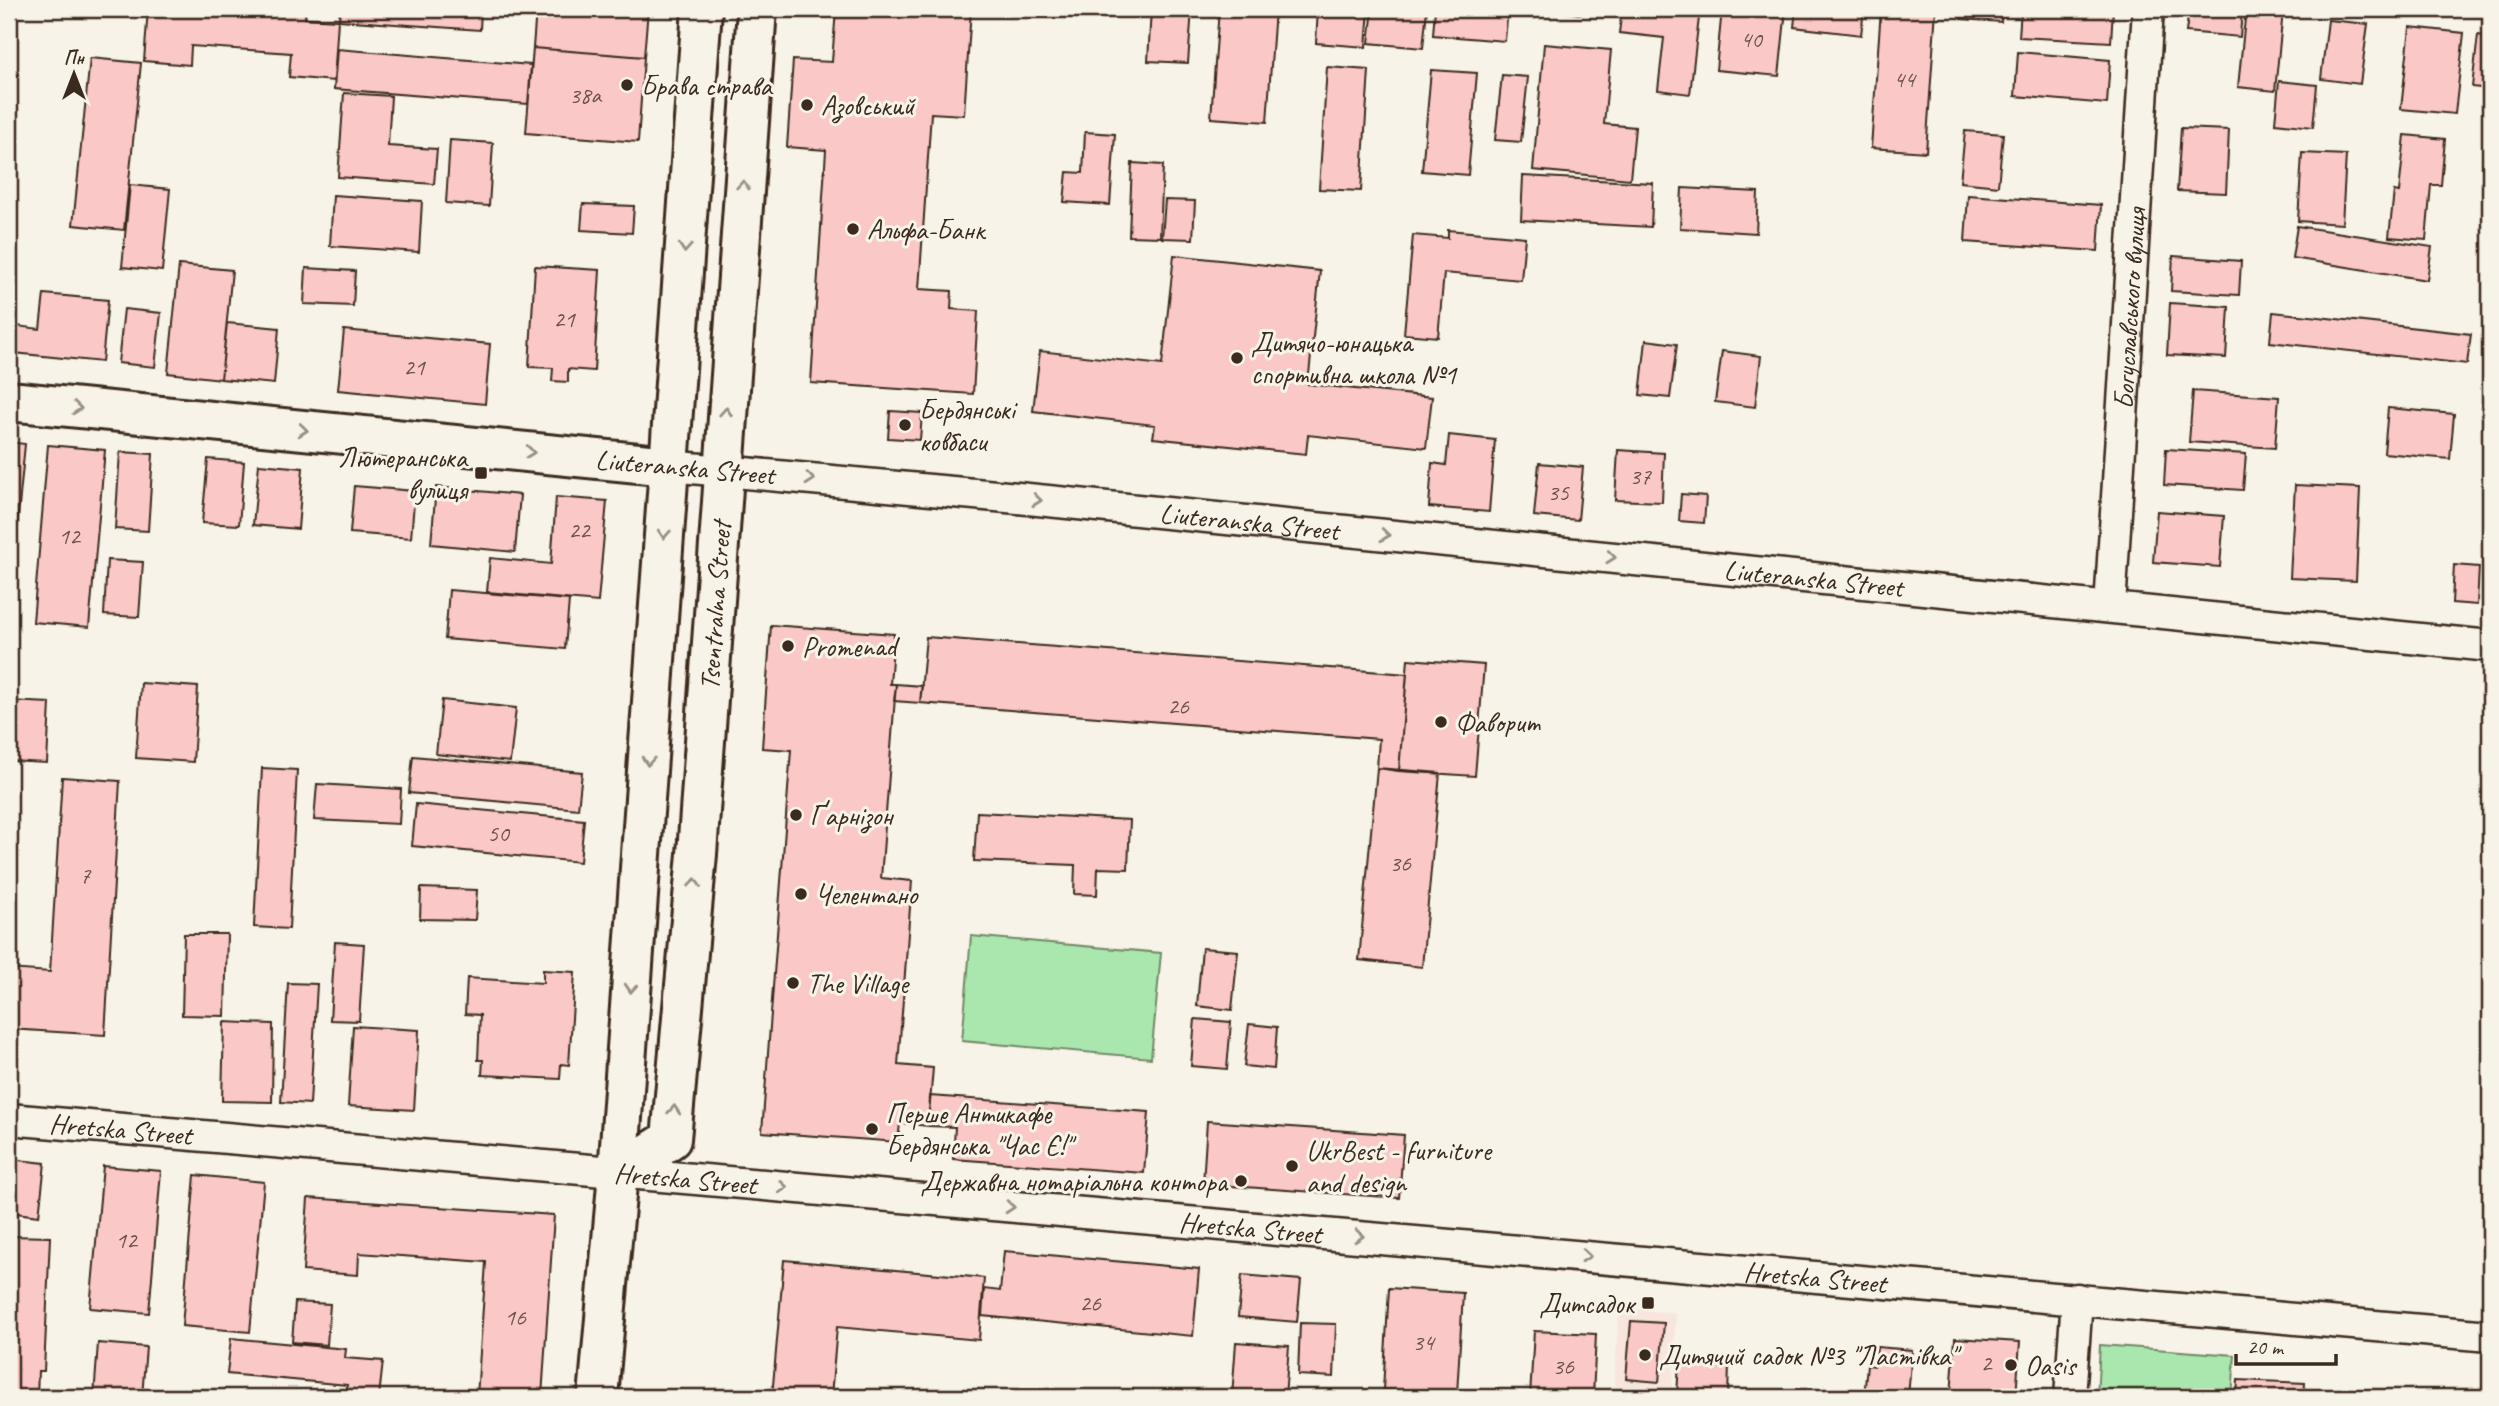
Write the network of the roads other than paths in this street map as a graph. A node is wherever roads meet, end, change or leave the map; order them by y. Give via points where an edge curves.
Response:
1 (702, 9) edge
2 (757, 9) edge
3 (2148, 9) edge
4 (9, 401) edge
5 (669, 466) junction
6 (722, 471) junction
7 (2110, 607) junction
8 (2490, 646) edge
9 (9, 1119) edge
10 (618, 1173) junction
11 (2077, 1299) junction
12 (2490, 1336) edge
13 (598, 1397) edge
14 (2070, 1397) edge

1 -> 5 main road, Tsentralna Street
6 -> 2 main road, Tsentralna Street
3 - 7 street, Богуславського вулиця
4 -> 5 main road, Liuteranska Street
5 - 6 street, Liuteranska Street
5 -> 10 main road, Tsentralna Street
6 -> 7 street, Liuteranska Street
10 -> 6 main road, Tsentralna Street via 671,1139 697,854
7 - 8 street, Liuteranska Street
9 - 10 street, Hretska Street
10 -> 11 street, Hretska Street
10 - 13 main road, Tsentralna Street
11 - 12 street, Hretska Street
11 - 14 street

